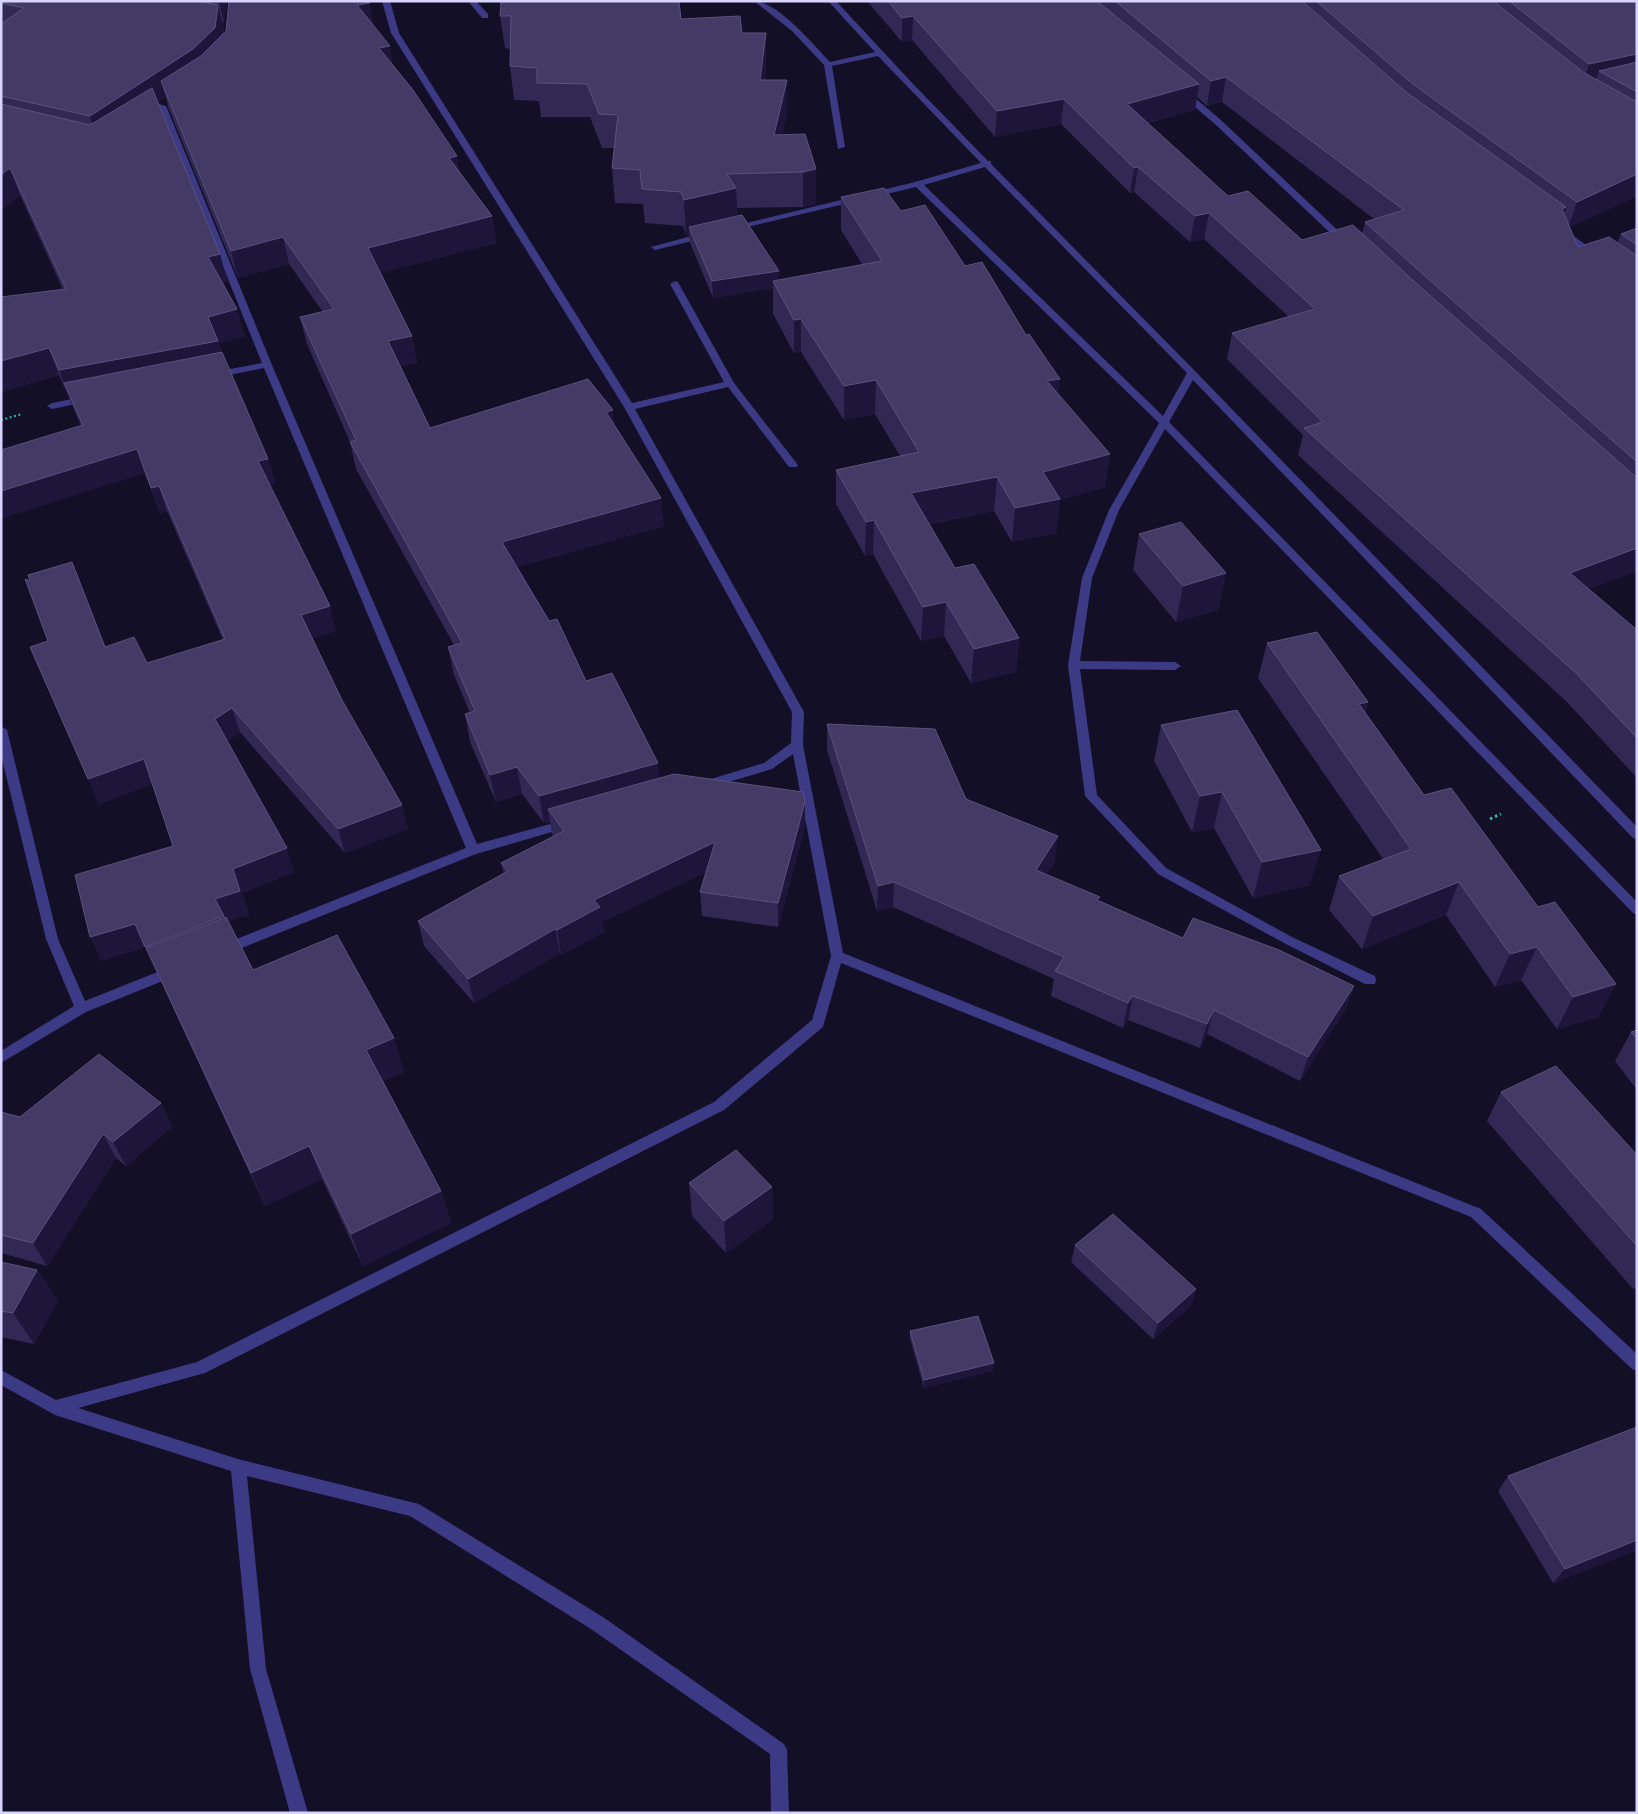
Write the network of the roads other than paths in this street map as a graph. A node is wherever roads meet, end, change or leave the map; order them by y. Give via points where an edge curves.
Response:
1 (386, 1) edge
2 (472, 1) edge
3 (758, 1) edge
4 (832, 1) edge
5 (485, 16) dead end
6 (880, 54) junction
7 (828, 65) junction
8 (1174, 86) edge
9 (161, 106) edge
10 (841, 147) dead end
11 (988, 164) junction
12 (918, 184) junction
13 (1556, 226) edge
14 (721, 232) edge
15 (711, 234) edge
16 (1349, 246) edge
17 (655, 247) dead end
18 (1605, 262) edge
19 (675, 284) dead end
20 (267, 365) junction
21 (1192, 373) junction
22 (208, 376) edge
23 (730, 384) junction
24 (101, 396) edge
25 (52, 406) dead end
26 (629, 406) junction
27 (1164, 422) junction
28 (793, 465) dead end
29 (1074, 665) junction
30 (1175, 666) dead end
31 (1, 730) edge
32 (796, 746) junction
33 (693, 788) edge
34 (578, 820) edge
35 (1637, 835) edge
36 (473, 850) junction
37 (1637, 910) edge
38 (209, 956) edge
39 (837, 956) junction
40 (191, 964) edge
41 (1370, 980) dead end
42 (81, 1008) junction
43 (1, 1058) edge
44 (1637, 1364) edge
45 (1, 1377) edge
46 (55, 1408) junction
47 (238, 1466) junction
48 (299, 1813) edge
49 (780, 1813) edge

1 - 26 street via 395,33
2 - 5 street
3 - 7 street via 795,29
4 - 6 street
6 - 7 street
6 - 11 street
7 - 10 street
8 - 16 street via 1219,123
9 - 20 street
11 - 12 street
11 - 21 street
12 - 14 street
12 - 27 street
13 - 18 street
15 - 17 street
19 - 23 street
20 - 22 street
20 - 36 street
21 - 27 street
21 - 35 street
23 - 26 street
23 - 28 street
24 - 25 street
26 - 32 street via 798,712
27 - 29 street via 1114,510 1087,578
27 - 37 street
29 - 30 street
29 - 41 street via 1091,796 1162,872
31 - 42 street via 52,939
32 - 33 street via 768,766
32 - 39 street
34 - 36 street
36 - 38 street
39 - 44 street via 1476,1213
39 - 46 street via 818,1023 719,1106 200,1368
40 - 42 street
42 - 43 street
45 - 46 street
46 - 47 street
47 - 48 street via 258,1669
47 - 49 street via 414,1509 596,1623 778,1750

